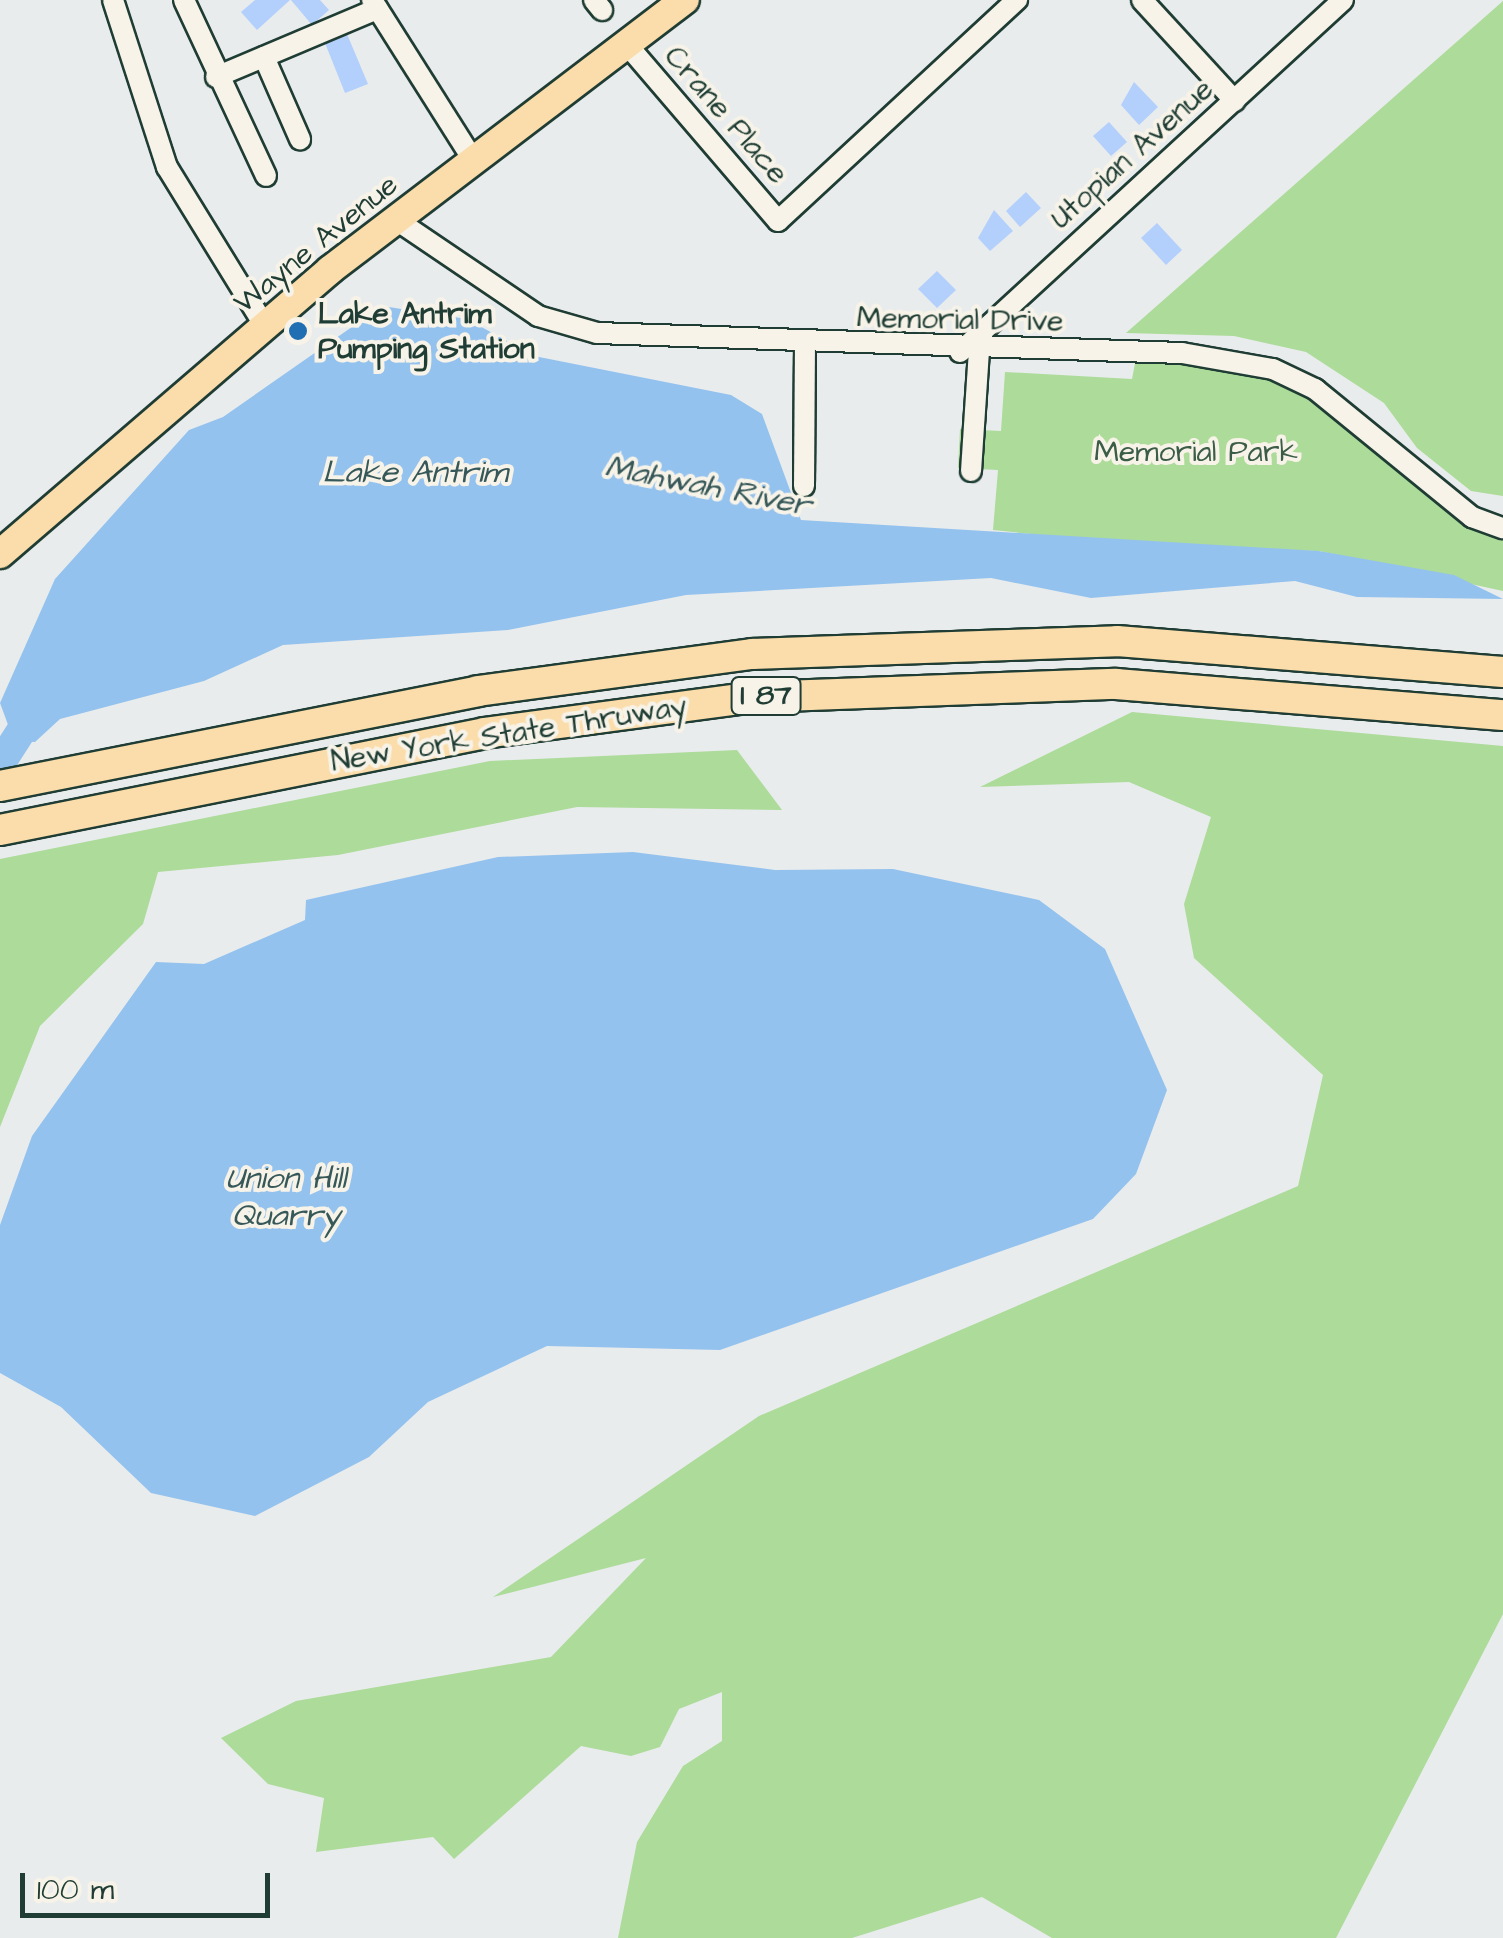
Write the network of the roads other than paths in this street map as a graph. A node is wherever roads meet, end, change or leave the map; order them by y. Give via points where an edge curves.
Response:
1 (113, 0) edge
2 (184, 0) edge
3 (685, 0) edge
4 (1017, 0) edge
5 (1142, 0) edge
6 (1343, 0) edge
7 (374, 5) edge
8 (629, 47) junction
9 (264, 57) junction
10 (216, 77) junction
11 (1235, 101) junction
12 (300, 139) dead end
13 (474, 160) junction
14 (266, 176) dead end
15 (395, 219) junction
16 (265, 326) junction
17 (805, 347) junction
18 (969, 352) junction
19 (971, 471) dead end
20 (804, 486) dead end
21 (1503, 528) edge
22 (0, 554) edge
23 (1503, 672) edge
24 (1503, 715) edge
25 (0, 786) edge
26 (0, 830) edge

1 - 16 street via 167,166
2 - 10 street
3 - 8 main road, Wayne Avenue
4 - 8 street, Crane Place via 778,221
5 - 11 street
6 - 11 street, Utopian Avenue
7 - 9 street
7 - 13 street
8 - 13 main road, Wayne Avenue
9 - 10 street
9 - 12 street
10 - 14 street
11 - 18 street, Utopian Avenue
13 - 15 main road, Wayne Avenue
15 - 16 main road, Wayne Avenue
15 - 17 street, Memorial Drive via 488,287 566,328
16 - 22 main road, Wayne Avenue
17 - 18 street, Memorial Drive
17 - 20 street
18 - 19 street
18 - 21 street, Memorial Drive via 1182,353 1272,369 1315,389 1472,518
23 - 25 highway, New York State Thruway / I 87 via 1172,643 824,648 570,676
24 - 26 highway, New York State Thruway / I 87 via 1134,685 808,692 485,733

